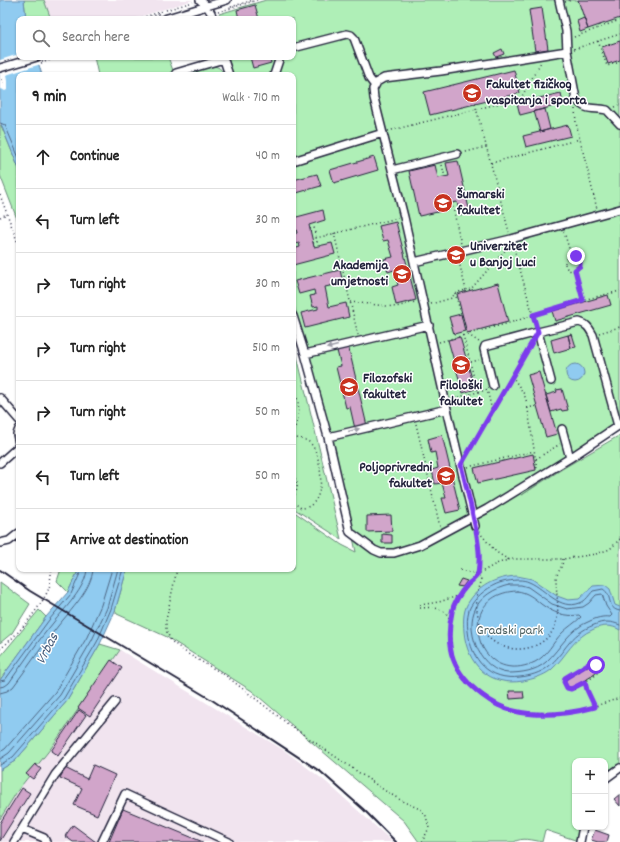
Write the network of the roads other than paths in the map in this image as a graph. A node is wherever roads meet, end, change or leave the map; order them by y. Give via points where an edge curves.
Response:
1 (200, 0) edge
2 (227, 0) edge
3 (559, 0) edge
4 (207, 6) junction
5 (174, 16) edge
6 (213, 16) edge
7 (296, 47) edge
8 (567, 51) junction
9 (27, 60) edge
10 (217, 60) edge
11 (224, 60) edge
12 (279, 60) edge
13 (0, 68) edge
14 (179, 72) edge
15 (228, 72) edge
16 (275, 72) edge
17 (375, 86) junction
18 (620, 124) edge
19 (383, 133) junction
20 (457, 154) road end
21 (296, 160) edge
22 (392, 170) junction
23 (620, 209) edge
24 (414, 262) junction
25 (428, 324) junction
26 (296, 326) edge
27 (538, 332) junction
28 (305, 354) junction
29 (551, 381) dead end
30 (490, 388) road end
31 (0, 398) edge
32 (446, 409) junction
33 (16, 417) edge
34 (619, 425) edge
35 (562, 429) dead end
36 (328, 436) junction
37 (16, 448) edge
38 (570, 458) junction
39 (0, 463) edge
40 (473, 516) junction
41 (476, 526) road end
42 (16, 535) edge
43 (0, 543) edge
44 (115, 702) dead end
45 (620, 768) edge
46 (608, 777) edge
47 (22, 829) junction
48 (583, 830) edge
49 (14, 842) edge
50 (46, 842) edge
51 (102, 842) edge
52 (229, 842) edge
53 (581, 842) edge

1 - 4 street
2 - 4 street
3 - 8 street via 566,31
4 - 5 street
4 - 6 street
7 - 17 street via 351,35 369,78
8 - 17 street via 384,78
8 - 18 street via 576,99 586,108 607,110
9 - 13 street
10 - 14 street
11 - 15 street
12 - 16 street
17 - 19 street via 374,98
19 - 21 street
19 - 22 street
20 - 22 street
22 - 24 street
23 - 24 street
24 - 25 street
25 -> 28 street
25 - 32 street
26 - 28 street
27 - 29 street
27 - 30 street via 485,346
27 - 34 street via 579,322 589,328
28 - 36 street
31 - 33 street
36 -> 32 street
32 - 40 street
34 - 38 street
35 - 38 street
36 - 40 street via 350,532 374,550 388,554 400,552 420,545
37 - 39 street
38 - 40 street
40 - 41 street
42 - 43 street via 9,541
44 - 47 street via 55,775
45 - 46 street
47 - 49 street
47 - 50 street via 44,838
48 - 53 street
51 - 52 street via 125,794

